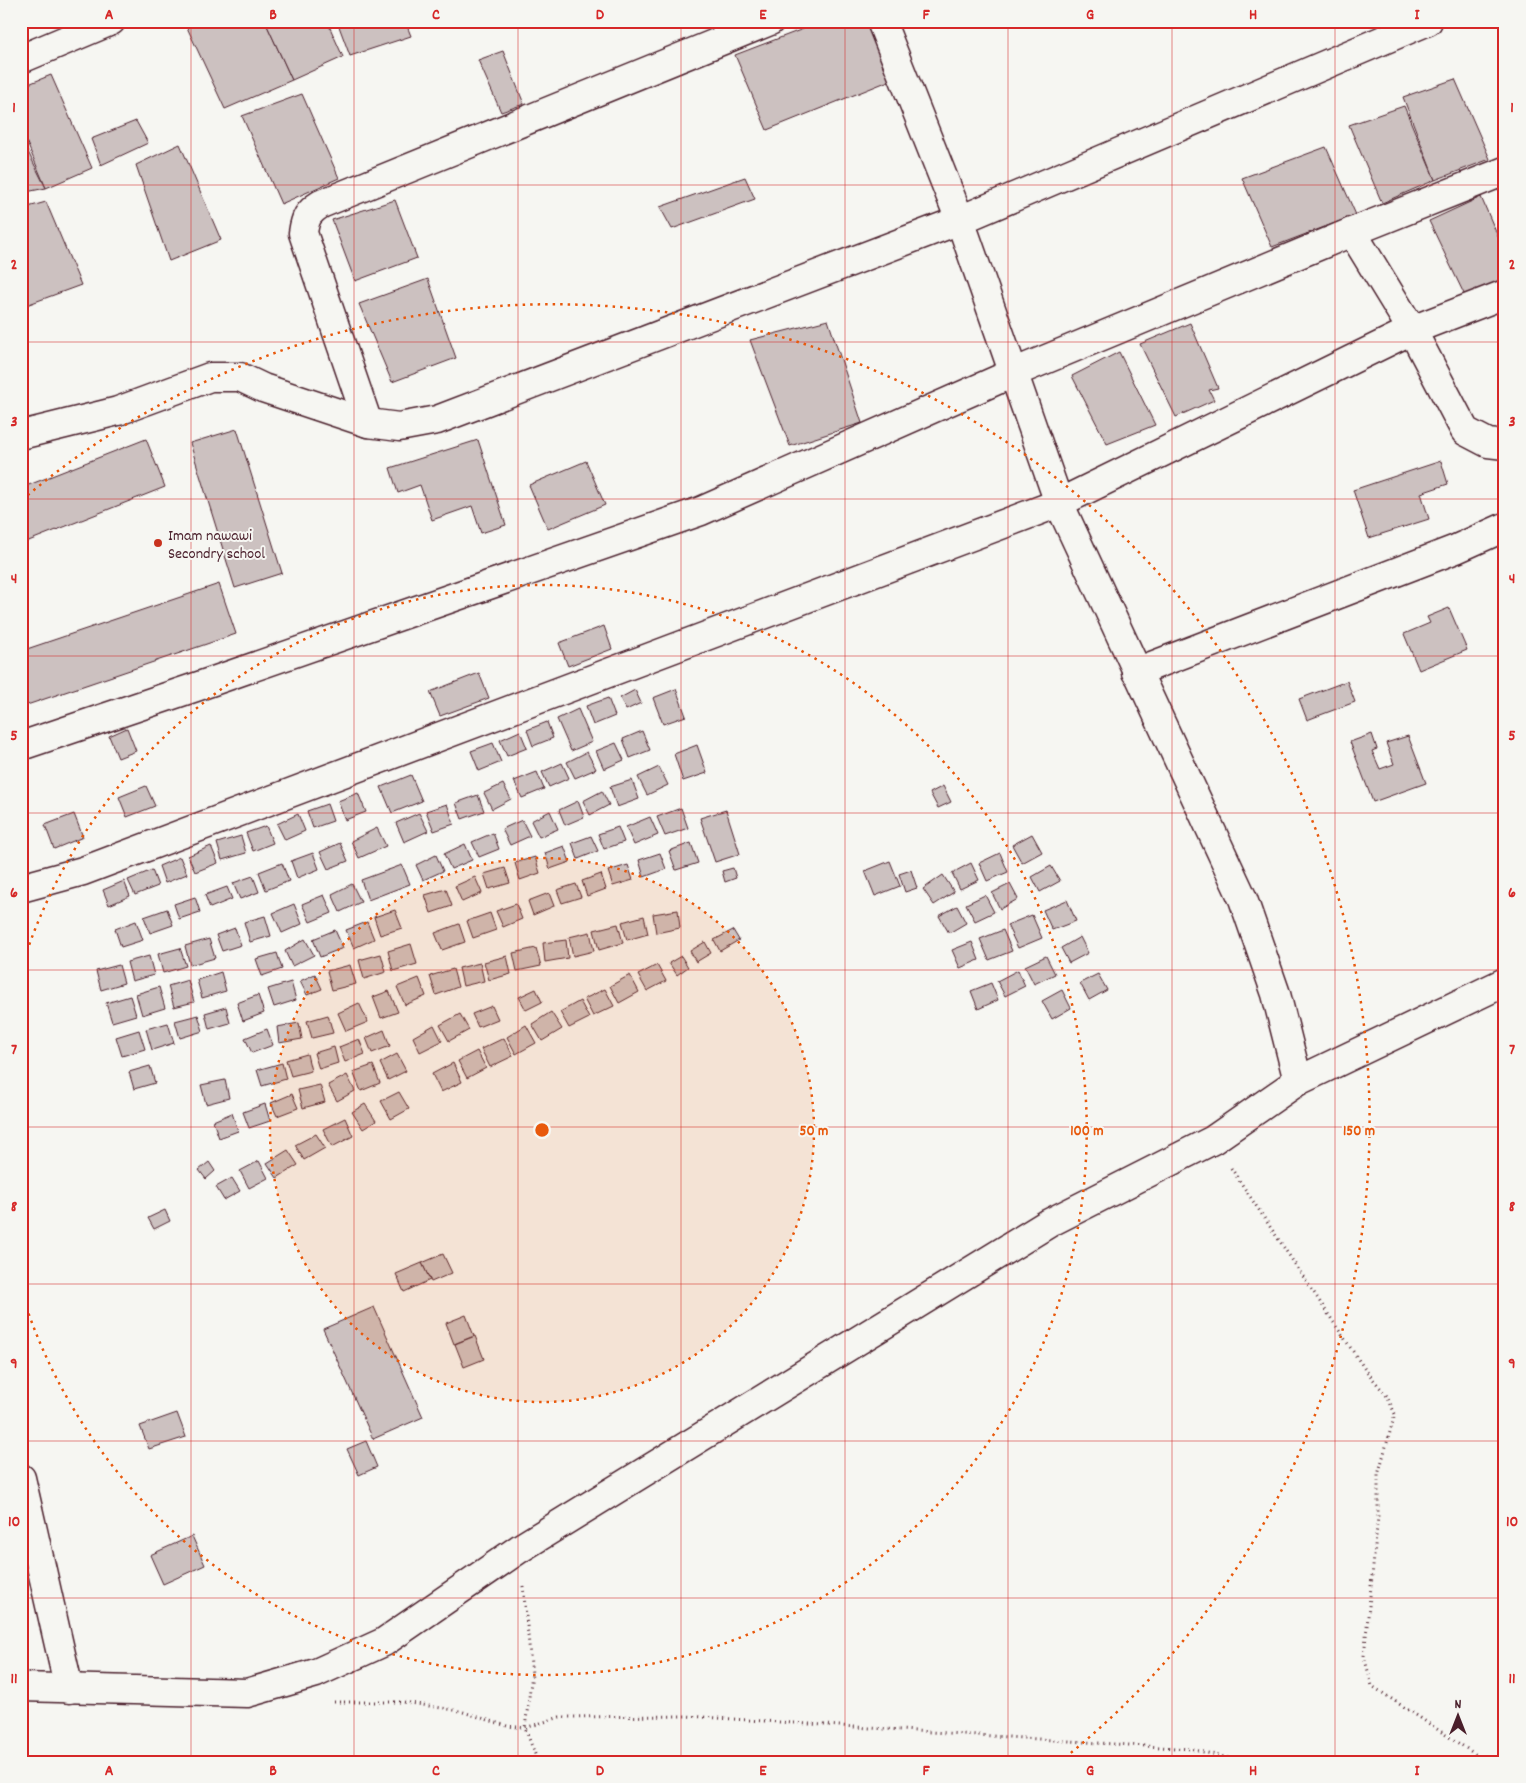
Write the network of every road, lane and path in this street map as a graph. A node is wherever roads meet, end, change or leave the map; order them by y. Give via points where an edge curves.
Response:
1 (111, 21) edge
2 (770, 21) edge
3 (881, 21) edge
4 (1428, 21) edge
5 (21, 59) edge
6 (1505, 172) edge
7 (960, 220) junction
8 (1352, 232) junction
9 (1505, 294) edge
10 (1412, 330) junction
11 (1013, 373) junction
12 (368, 423) junction
13 (21, 435) edge
14 (1505, 445) edge
15 (1059, 504) junction
16 (1505, 527) edge
17 (1136, 672) junction
18 (21, 746) edge
19 (21, 888) edge
20 (1505, 982) edge
21 (1298, 1081) junction
22 (1213, 1140) junction
23 (21, 1478) edge
24 (518, 1549) junction
25 (21, 1688) edge
26 (68, 1688) junction
27 (332, 1702) dead end
28 (525, 1728) junction
29 (538, 1762) edge
30 (1245, 1762) edge
31 (1487, 1762) edge

1 - 5 street
2 - 12 street via 312,210 306,218 303,233
3 - 7 street
4 - 7 street
6 - 8 street
7 - 11 street
7 - 12 street via 436,420 399,428
8 - 10 street
8 - 11 street
9 - 10 street
10 - 14 street via 1465,430 1488,443
10 - 15 street
11 - 15 street
11 - 18 street via 701,511
12 - 13 street via 240,378 210,377 118,411
15 - 17 street
15 - 19 street via 84,870
16 - 17 street via 1456,549
17 - 21 street via 1243,900 1276,994
20 - 21 street
21 - 22 street
22 - 24 street via 1049,1223
22 - 31 path via 1364,1368 1387,1396 1395,1414 1378,1475 1378,1517 1364,1656 1372,1686
23 - 26 street
24 - 26 street via 384,1642 316,1674 247,1693
24 - 28 path via 532,1674
25 - 26 street
27 - 28 path via 404,1702 460,1711 506,1726
28 - 29 path
28 - 30 path via 560,1718 687,1716 1191,1749

